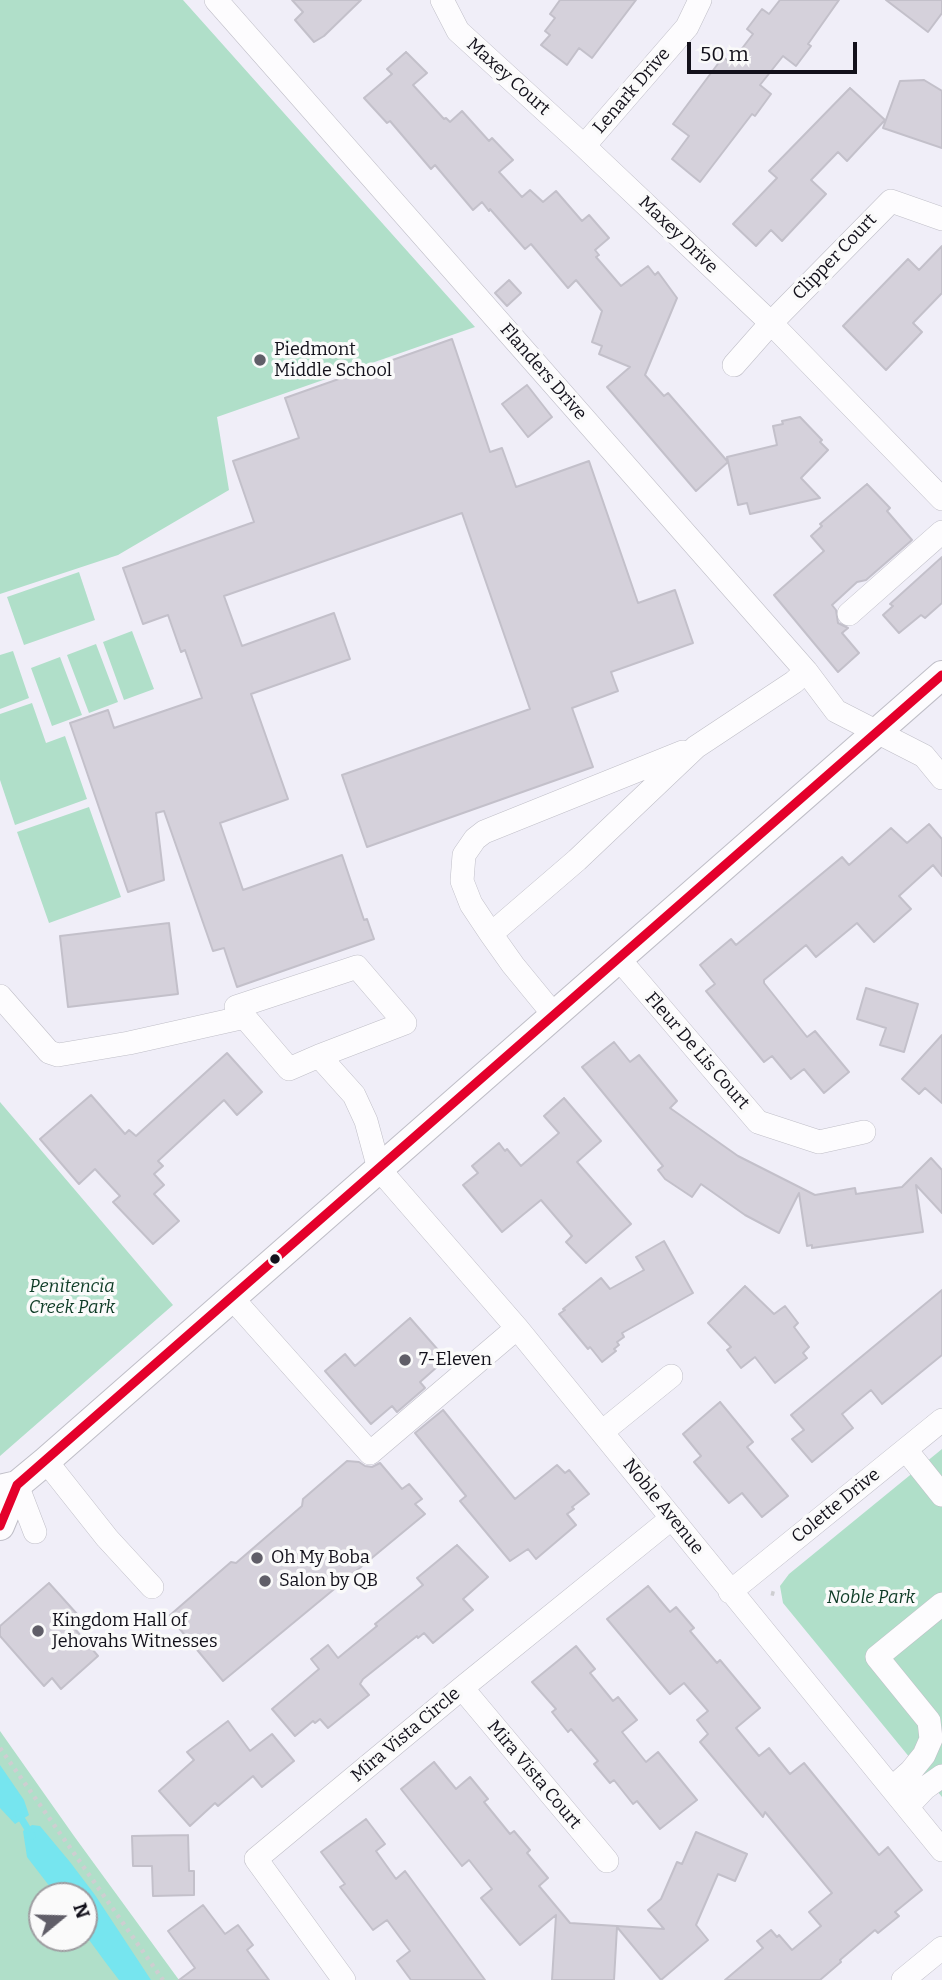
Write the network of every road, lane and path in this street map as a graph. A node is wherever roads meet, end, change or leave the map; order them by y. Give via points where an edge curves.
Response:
1 (216, 0) edge
2 (442, 0) edge
3 (701, 0) edge
4 (584, 146) junction
5 (942, 219) edge
6 (771, 323) junction
7 (734, 365) dead end
8 (942, 499) edge
9 (942, 532) edge
10 (849, 614) dead end
11 (806, 671) junction
12 (942, 675) edge
13 (877, 732) junction
14 (696, 747) junction
15 (942, 778) edge
16 (491, 934) junction
17 (619, 959) junction
18 (0, 996) edge
19 (554, 1016) junction
20 (245, 1017) junction
21 (319, 1056) junction
22 (864, 1132) dead end
23 (379, 1169) junction
24 (232, 1298) junction
25 (517, 1328) junction
26 (671, 1376) dead end
27 (942, 1420) edge
28 (602, 1432) junction
29 (906, 1450) junction
30 (46, 1461) junction
31 (8, 1487) edge
32 (942, 1495) edge
33 (672, 1518) junction
34 (0, 1526) edge
35 (35, 1532) dead end
36 (152, 1587) dead end
37 (730, 1591) junction
38 (942, 1604) edge
39 (462, 1688) junction
40 (0, 1748) edge
41 (942, 1776) edge
42 (892, 1788) junction
43 (907, 1807) junction
44 (942, 1850) edge
45 (607, 1861) dead end
46 (942, 1948) edge
47 (163, 1980) edge
48 (344, 1980) edge
49 (903, 1980) edge

1 - 11 street, Flanders Drive
2 - 4 street, Maxey Court via 458,31
3 - 4 street, Lenark Drive via 687,27
4 - 6 street, Maxey Drive
5 - 6 street, Clipper Court via 891,201
6 - 7 street
6 - 8 street, Maxey Drive
9 - 10 street
11 - 13 street, Flanders Drive via 836,711
11 - 14 street
12 - 13 main road
13 - 15 street, Flanders Drive via 924,755
13 - 17 main road
14 - 16 street
14 - 16 street via 475,839 464,855 462,881
16 - 19 street
17 - 19 main road
17 - 22 street, Fleur De Lis Court via 758,1122 819,1142
18 - 20 street via 49,1052 58,1055
19 - 23 main road
20 - 21 street via 289,1069
20 - 21 street via 236,1007 357,967 405,1023
21 - 23 street via 354,1095
23 - 24 main road
23 - 25 street, Noble Avenue
24 - 25 street via 370,1453
24 - 30 main road
25 - 28 street, Noble Avenue
26 - 28 street
27 - 29 street, Colette Drive
28 - 33 street, Noble Avenue
29 - 32 street
29 - 37 street, Colette Drive
30 - 31 main road
30 - 36 street
31 - 34 main road
31 - 35 street
33 - 37 street, Noble Avenue
33 - 39 street, Mira Vista Circle
37 - 42 street, Noble Avenue
38 - 42 street via 877,1657 929,1721 931,1739 924,1755
39 - 45 street, Mira Vista Court
39 - 48 street, Mira Vista Circle via 257,1859
40 - 47 path
41 - 43 street
42 - 43 street, Noble Avenue
43 - 44 street, Noble Avenue
46 - 49 street

